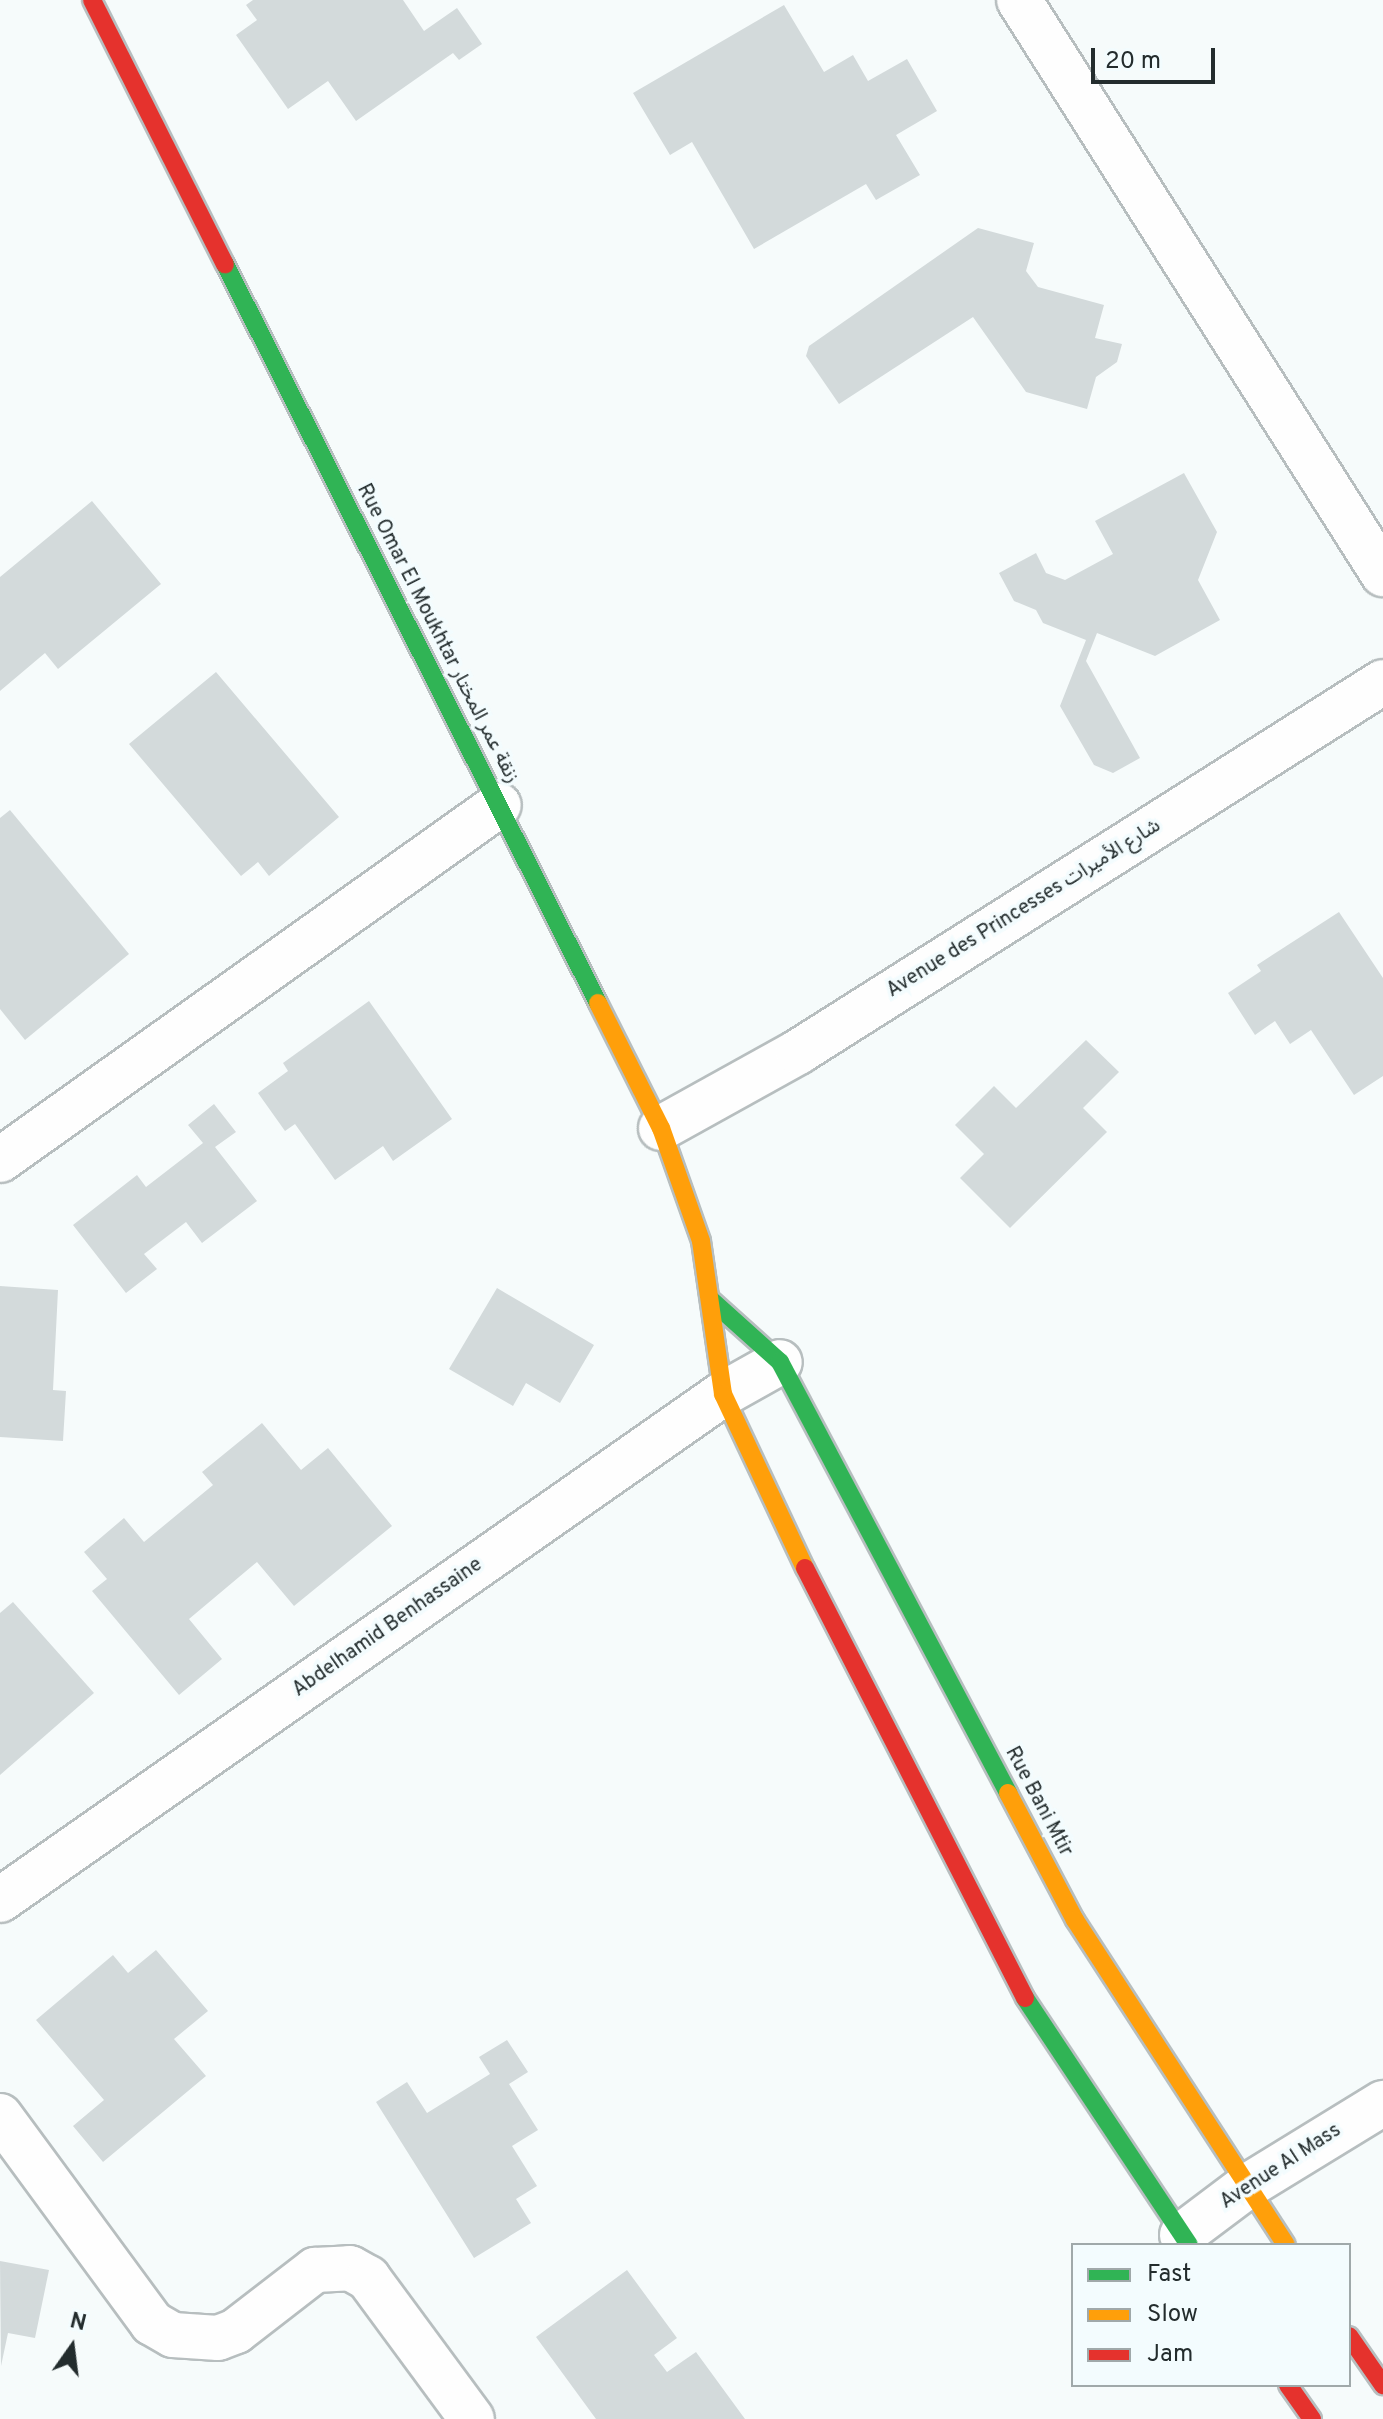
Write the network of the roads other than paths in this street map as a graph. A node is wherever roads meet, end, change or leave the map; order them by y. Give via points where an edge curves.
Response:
1 (92, 0) edge
2 (1019, 0) edge
3 (1383, 574) edge
4 (1383, 682) edge
5 (499, 805) junction
6 (661, 1128) junction
7 (0, 1160) edge
8 (711, 1300) junction
9 (780, 1362) junction
10 (723, 1394) junction
11 (0, 1900) edge
12 (1383, 2103) edge
13 (0, 2116) edge
14 (1246, 2187) junction
15 (1186, 2240) edge
16 (1285, 2243) edge
17 (1351, 2339) edge
18 (1383, 2385) edge
19 (1289, 2387) edge
20 (472, 2419) edge
21 (1312, 2419) edge

1 - 5 street, Rue Omar El Moukhtar زنقة عمر المختار
2 - 3 street
4 - 6 street, Avenue des Princesses شارع الأميرات via 798,1052
5 - 6 street, Rue Omar El Moukhtar زنقة عمر المختار
5 - 7 street
6 - 8 street, Rue Omar El Moukhtar زنقة عمر المختار via 689,1199
8 - 9 street
8 - 10 street, Rue Omar El Moukhtar زنقة عمر المختار
9 - 10 street, Abdelhamid Benhassaine
9 - 14 street, Rue Bani Mtir via 1075,1920
10 - 11 street, Abdelhamid Benhassaine
10 - 15 street via 843,1648 1017,1986
12 - 14 street, Avenue Al Mass
13 - 20 street via 152,2323 173,2335 218,2338 236,2331 315,2270 350,2268 368,2278
14 - 15 street, Avenue Al Mass
14 - 16 street, Rue Bani Mtir
17 - 18 street
19 - 21 street

